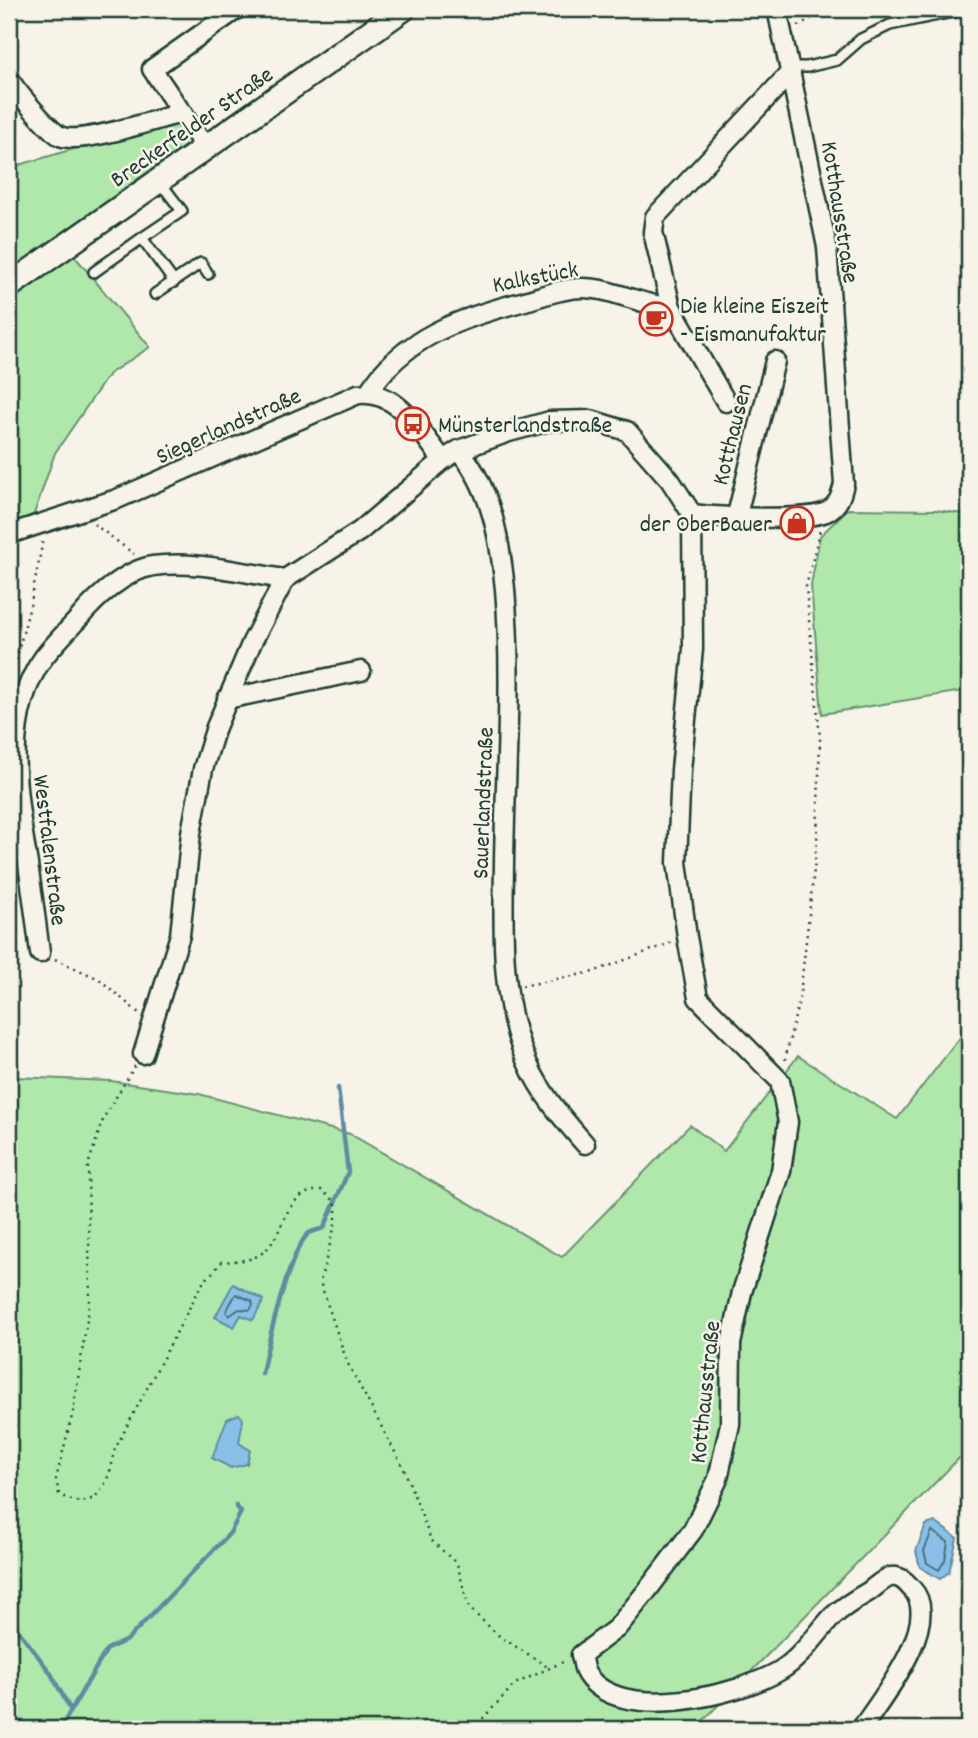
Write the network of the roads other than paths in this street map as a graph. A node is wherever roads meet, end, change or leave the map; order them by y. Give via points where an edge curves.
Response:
1 (237, 9) edge
2 (403, 9) edge
3 (777, 9) edge
4 (967, 9) edge
5 (790, 69) junction
6 (9, 79) edge
7 (183, 113) junction
8 (205, 147) junction
9 (158, 180) junction
10 (142, 238) junction
11 (94, 272) dead end
12 (208, 274) dead end
13 (174, 282) junction
14 (9, 286) edge
15 (155, 295) dead end
16 (668, 307) junction
17 (775, 361) dead end
18 (368, 393) junction
19 (726, 402) dead end
20 (460, 450) junction
21 (443, 460) junction
22 (692, 514) junction
23 (736, 519) junction
24 (9, 534) edge
25 (285, 579) junction
26 (361, 671) dead end
27 (227, 699) junction
28 (40, 953) road end
29 (143, 1054) road end
30 (585, 1144) dead end
31 (861, 1729) edge

1 - 7 street via 152,69
2 - 8 main road, Breckerfelder Straße
3 - 5 street, Kotthausstraße
4 - 5 lane via 890,25 861,39 837,60
5 - 16 street via 654,217
5 - 23 street, Kotthausstraße via 827,247 844,484 839,502 825,513
6 - 7 street via 20,97 61,136 87,139
7 - 8 street
8 - 9 main road, Breckerfelder Straße
9 - 10 lane via 182,211
9 - 14 main road, Breckerfelder Straße
10 - 11 lane
10 - 13 lane
12 - 13 lane via 201,263
13 - 15 lane
16 - 18 street, Kalkstück via 583,288 475,314 442,327 393,360
16 - 19 street
17 - 23 street, Kotthausen
18 - 21 street via 399,407
18 - 24 street, Siegerlandstraße via 117,499
20 - 21 street
20 - 22 street via 550,421 605,422 636,438
20 - 30 street, Sauerlandstraße via 494,518 505,598 509,699 503,905 509,1005 527,1062 550,1102
21 - 25 street via 360,531
22 - 23 street
22 - 31 street, Kotthausstraße via 694,649 677,862 687,937 698,998 780,1081 788,1122 781,1171 742,1292 731,1344 730,1424 718,1479 693,1530 646,1592 617,1628 581,1655 586,1674 601,1689 639,1702 736,1689 783,1669 836,1613 889,1577 902,1578 922,1608 921,1626 895,1678
25 - 27 street
25 - 28 street, Westfalenstraße via 181,564 150,566 126,577 90,605 43,658 26,696 16,732 15,758
26 - 27 street
27 - 29 street via 196,803 180,935

